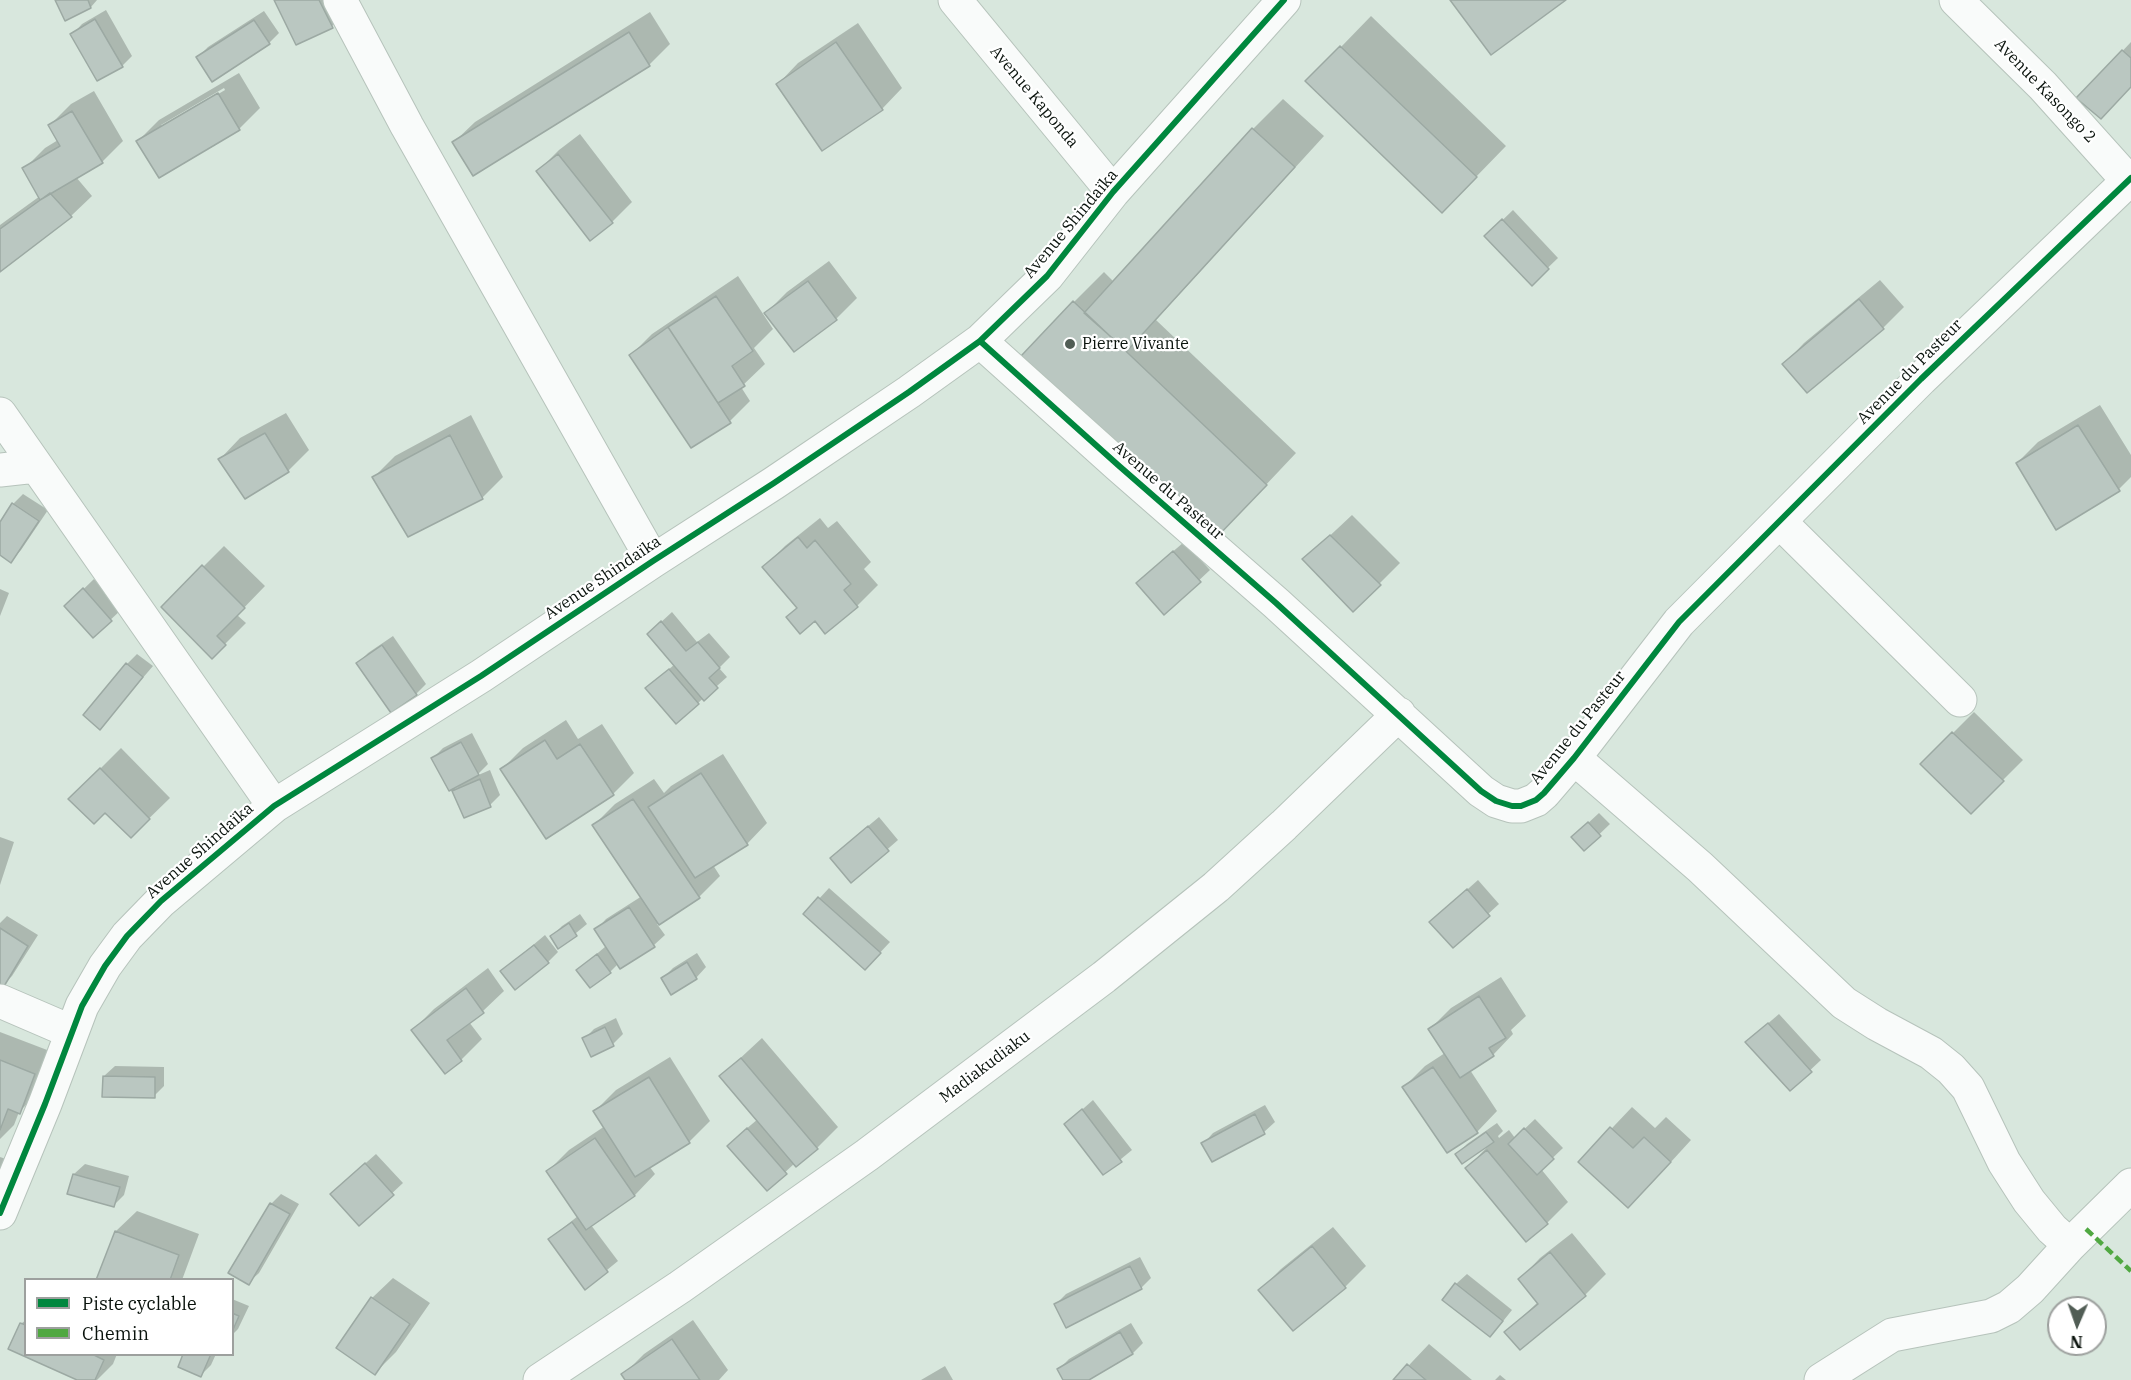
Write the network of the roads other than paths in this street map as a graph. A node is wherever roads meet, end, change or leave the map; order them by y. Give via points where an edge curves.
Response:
1 (340, 0) edge
2 (955, 0) edge
3 (1284, 0) edge
4 (1956, 0) edge
5 (2130, 181) edge
6 (1113, 192) junction
7 (980, 341) junction
8 (0, 414) edge
9 (36, 466) junction
10 (0, 470) edge
11 (1780, 522) junction
12 (653, 561) junction
13 (1960, 700) dead end
14 (1399, 714) junction
15 (1574, 758) junction
16 (274, 806) junction
17 (0, 1001) edge
18 (72, 1032) junction
19 (2131, 1185) edge
20 (0, 1213) edge
21 (2070, 1245) junction
22 (540, 1380) edge
23 (1821, 1380) edge

1 - 12 street
2 - 6 street, Avenue Kaponda
3 - 6 street, Avenue Shindaïka
4 - 5 street, Avenue Kasongo 2 via 2043,86
5 - 11 street, Avenue du Pasteur via 1921,379
6 - 7 street, Avenue Shindaïka via 1047,276
7 - 12 street, Avenue Shindaïka
7 - 14 street, Avenue du Pasteur
8 - 9 street
9 - 10 street
9 - 16 street
11 - 13 street
11 - 15 street, Avenue du Pasteur via 1680,622
12 - 16 street, Avenue Shindaïka via 481,676
14 - 15 street, Avenue du Pasteur via 1481,791 1504,804 1521,807 1536,800
14 - 22 street, Madiakudiaku via 1216,887 1104,977 848,1168
15 - 21 street via 1700,867 1844,1003 1931,1053 1951,1069 1968,1088 2004,1162 2029,1201
16 - 18 street, Avenue Shindaïka via 127,936 82,1006
17 - 18 street
18 - 20 street, Avenue Shindaïka
19 - 21 street
21 - 23 street via 2030,1288 1991,1316 1892,1335

